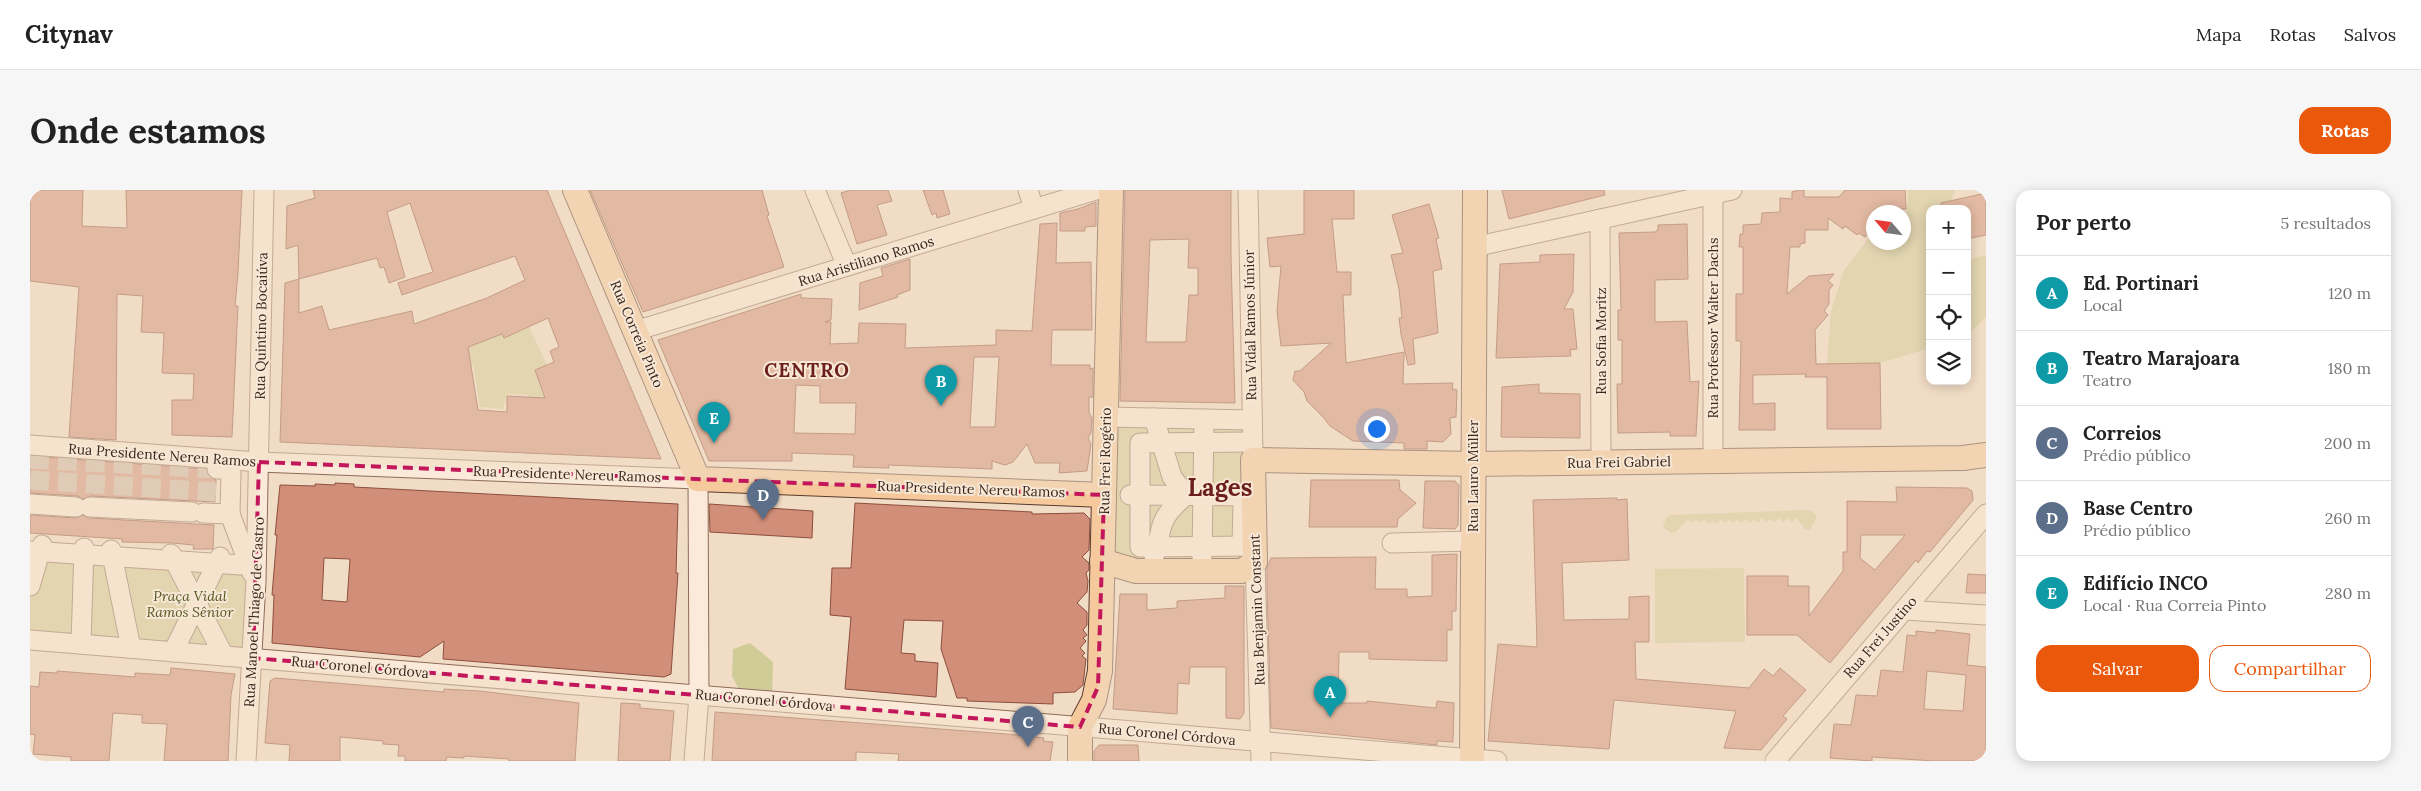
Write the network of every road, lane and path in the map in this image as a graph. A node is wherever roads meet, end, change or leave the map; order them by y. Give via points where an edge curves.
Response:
1 (264, 190) edge
2 (575, 190) edge
3 (815, 190) edge
4 (1028, 190) edge
5 (1096, 190) edge
6 (1111, 190) edge
7 (1248, 190) edge
8 (1475, 190) edge
9 (1732, 190) edge
10 (1713, 194) junction
11 (1034, 209) junction
12 (1600, 219) junction
13 (1474, 247) junction
14 (847, 266) junction
15 (635, 331) junction
16 (1106, 417) junction
17 (1154, 418) junction
18 (1204, 419) junction
19 (1246, 420) junction
20 (1204, 442) junction
21 (1223, 442) junction
22 (1163, 443) junction
23 (30, 445) edge
24 (1249, 448) junction
25 (1983, 459) edge
26 (1713, 461) junction
27 (259, 462) junction
28 (1601, 462) junction
29 (1474, 464) junction
30 (217, 470) dead end
31 (698, 479) junction
32 (1104, 494) junction
33 (1135, 495) junction
34 (1195, 495) junction
35 (1248, 496) junction
36 (30, 504) edge
37 (230, 514) junction
38 (1986, 514) edge
39 (1473, 541) junction
40 (1392, 543) dead end
41 (1212, 546) junction
42 (1159, 547) junction
43 (37, 549) edge
44 (84, 551) junction
45 (112, 553) junction
46 (1248, 556) junction
47 (172, 557) junction
48 (218, 560) junction
49 (1102, 561) junction
50 (241, 565) dead end
51 (1147, 571) junction
52 (1202, 571) junction
53 (31, 580) edge
54 (256, 580) junction
55 (196, 604) junction
56 (1904, 610) junction
57 (1986, 615) edge
58 (30, 640) edge
59 (81, 644) junction
60 (131, 648) junction
61 (173, 652) junction
62 (224, 656) junction
63 (253, 658) junction
64 (699, 695) junction
65 (1080, 727) junction
66 (1261, 742) junction
67 (1472, 760) edge
68 (246, 761) edge
69 (694, 761) edge
70 (1080, 761) edge
71 (1261, 761) edge
72 (1497, 761) edge
73 (1774, 761) edge

1 - 27 street, Rua Quintino Bocaiúva
2 - 15 main road, Rua Correia Pinto
3 - 14 street
4 - 11 street
5 - 11 street, Rua Aristiliano Ramos
6 - 16 main road, Rua Frei Rogério
7 - 19 street, Rua Vidal Ramos Júnior
8 - 13 main road, Rua Lauro Müller
9 - 10 street
10 - 12 street
10 - 26 street, Rua Professor Walter Dachs
11 - 14 street, Rua Aristiliano Ramos
12 - 13 street
12 - 28 street, Rua Sofia Moritz
13 - 29 main road, Rua Lauro Müller
14 - 15 street, Rua Aristiliano Ramos
15 - 31 main road, Rua Correia Pinto
16 - 17 street
16 - 32 main road, Rua Frei Rogério
17 - 18 street
17 - 22 street
18 - 19 street
18 - 20 street
19 - 21 street
19 - 24 street, Rua Vidal Ramos Júnior
20 - 21 street
20 - 22 street
20 - 34 street
21 - 24 street
22 - 33 street via 1136,443
22 - 34 street via 1172,476
23 - 27 street, Rua Presidente Nereu Ramos
24 - 29 main road, Rua Frei Gabriel
24 - 35 main road, Rua Benjamin Constant
25 - 26 main road, Rua Frei Gabriel
26 - 28 main road, Rua Frei Gabriel
27 - 31 street, Rua Presidente Nereu Ramos
27 - 54 street, Rua Manoel Thiago de Castro
28 - 29 main road, Rua Frei Gabriel
29 - 39 main road, Rua Lauro Müller
30 - 37 street via 226,469 231,473 223,492
31 - 32 main road, Rua Presidente Nereu Ramos
31 - 64 street
32 - 49 main road, Rua Frei Rogério
33 - 34 street
33 - 42 street via 1134,547
34 - 35 street
34 - 41 street
34 - 42 street via 1171,508 1160,531
35 - 46 main road, Rua Benjamin Constant
36 - 37 street
37 - 54 street
38 - 56 street, Rua Frei Justino
39 - 40 street
39 - 67 main road, Rua Lauro Müller
41 - 42 street
41 - 46 street
41 - 52 street
42 - 51 street
43 - 44 street
43 - 53 street
44 - 45 street
44 - 59 street
45 - 47 street
45 - 60 street
46 - 52 main road
46 - 66 street, Rua Benjamin Constant
47 - 48 street
47 - 55 street
48 - 50 street
48 - 55 street
49 - 51 main road via 1130,570
49 - 65 main road, Rua Frei Rogério via 1098,688
51 - 52 main road
54 - 63 street, Rua Manoel Thiago de Castro
55 - 61 street
55 - 62 street
56 - 57 street
56 - 73 street, Rua Frei Justino
58 - 59 street, Rua Coronel Córdova
59 - 60 street, Rua Coronel Córdova
60 - 61 street, Rua Coronel Córdova
61 - 62 street, Rua Coronel Córdova
62 - 63 street, Rua Coronel Córdova
63 - 64 street, Rua Coronel Córdova
63 - 68 street, Rua Manoel Thiago de Castro
64 - 65 street, Rua Coronel Córdova
64 - 69 street
65 - 66 street, Rua Coronel Córdova
65 - 70 main road
66 - 67 street, Rua Coronel Córdova
66 - 71 street, Rua Benjamin Constant
67 - 72 street, Rua Coronel Córdova

